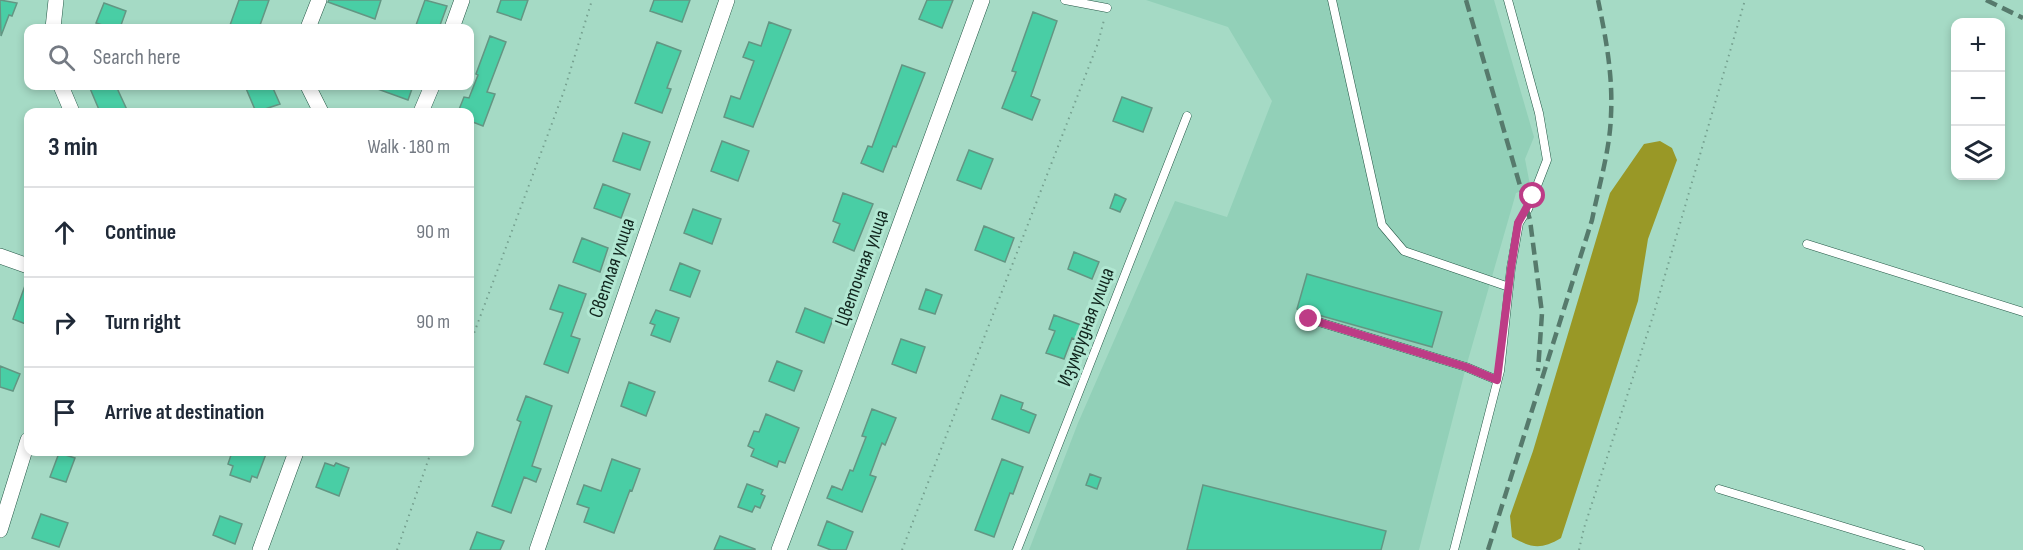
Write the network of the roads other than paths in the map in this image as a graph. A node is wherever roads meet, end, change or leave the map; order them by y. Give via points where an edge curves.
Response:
1 (56, 0) edge
2 (319, 0) edge
3 (462, 0) edge
4 (727, 0) edge
5 (982, 0) edge
6 (1065, 0) edge
7 (1332, 0) edge
8 (1508, 0) edge
9 (1107, 8) road end
10 (53, 24) edge
11 (310, 24) edge
12 (453, 24) edge
13 (63, 90) edge
14 (310, 90) edge
15 (430, 90) edge
16 (70, 108) edge
17 (319, 108) edge
18 (424, 108) edge
19 (1187, 116) dead end
20 (1806, 244) dead end
21 (0, 255) edge
22 (24, 264) edge
23 (1509, 287) junction
24 (2023, 312) edge
25 (1309, 319) dead end
26 (1497, 380) junction
27 (24, 453) edge
28 (295, 456) edge
29 (1719, 489) dead end
30 (0, 530) edge
31 (260, 550) edge
32 (537, 550) edge
33 (779, 550) edge
34 (1017, 550) edge
35 (1454, 550) edge
36 (1920, 550) edge

1 - 10 street
2 - 11 street
3 - 12 street
4 - 32 street, Светлая улица
5 - 33 street, Цветочная улица
6 - 9 lane
7 - 23 lane via 1382,225 1404,251
8 - 23 lane via 1539,113 1547,160 1528,209 1518,223
13 - 16 street
14 - 17 street
15 - 18 street
19 - 34 lane, Изумрудная улица
20 - 24 lane
21 - 22 street
23 - 26 lane
25 - 26 lane
26 - 35 lane
27 - 30 street
28 - 31 street
29 - 36 lane

